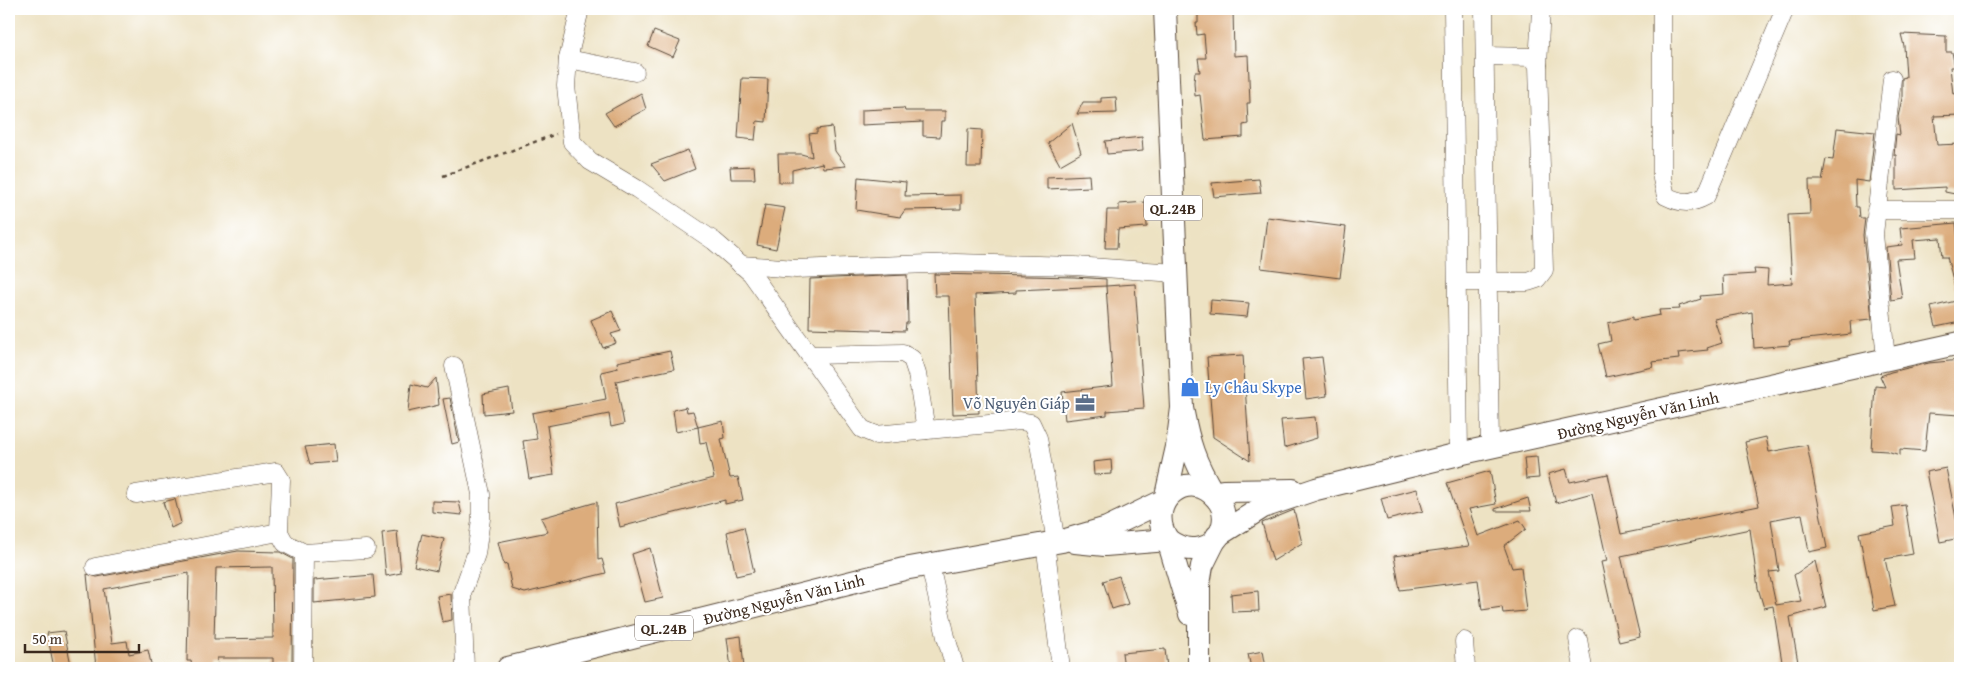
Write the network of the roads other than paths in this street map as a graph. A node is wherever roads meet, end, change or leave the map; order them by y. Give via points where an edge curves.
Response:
1 (580, 9) edge
2 (1165, 9) edge
3 (1453, 9) edge
4 (1484, 9) edge
5 (1541, 9) edge
6 (1662, 9) edge
7 (1785, 9) edge
8 (1485, 56) junction
9 (568, 59) junction
10 (1538, 65) junction
11 (635, 72) dead end
12 (1892, 79) dead end
13 (1876, 210) junction
14 (1960, 210) edge
15 (741, 265) junction
16 (1176, 273) junction
17 (1457, 282) junction
18 (1488, 284) junction
19 (1960, 343) edge
20 (811, 355) junction
21 (1886, 359) junction
22 (454, 366) dead end
23 (1182, 408) junction
24 (926, 430) junction
25 (1490, 448) junction
26 (1459, 454) junction
27 (1316, 489) junction
28 (136, 494) dead end
29 (1213, 494) junction
30 (1165, 500) junction
31 (278, 532) junction
32 (1217, 536) junction
33 (1168, 540) junction
34 (1054, 542) junction
35 (366, 549) dead end
36 (304, 553) junction
37 (930, 565) junction
38 (95, 567) dead end
39 (1578, 639) dead end
40 (1464, 641) dead end
41 (1198, 645) junction
42 (303, 668) edge
43 (465, 668) edge
44 (508, 668) edge
45 (956, 668) edge
46 (1061, 668) edge
47 (1199, 668) edge
48 (1466, 668) edge
49 (1583, 668) edge

1 - 9 street
2 - 16 main road, QL.24B
3 - 17 street
4 - 8 street
5 - 10 street
6 - 7 street via 1662,179 1666,196 1679,203 1694,202 1706,196
8 - 10 street via 1532,57
8 - 18 street
9 - 11 street
9 - 15 street via 566,86 572,142 590,161 637,188
10 - 18 street via 1544,270 1528,282
12 - 13 street
13 - 14 street
13 - 21 street via 1874,234
15 - 16 street via 796,269 955,263
15 - 20 street via 751,273
16 - 23 main road, QL.24B
17 - 18 street
17 - 26 street
18 - 25 street
19 - 21 main road, Đường Nguyễn Văn Linh
20 - 24 street via 862,429 876,435
20 - 24 street via 903,353 912,360 917,374
21 - 25 main road, Đường Nguyễn Văn Linh
22 - 43 street via 473,450 481,511 480,538 461,598
23 - 29 main road via 1196,465
23 - 30 main road
24 - 34 street via 1020,421 1030,424 1038,438
25 - 26 main road, Đường Nguyễn Văn Linh
26 - 27 main road, Đường Nguyễn Văn Linh
27 - 29 main road, Đường Nguyễn Văn Linh via 1223,491
27 - 32 main road, Đường Nguyễn Văn Linh via 1263,507
28 - 31 street via 276,472 281,480
29 - 30 main road, QL.24B via 1193,485 1172,492
29 - 32 main road via 1223,513 1223,523
30 - 33 main road via 1160,510 1160,521
30 - 34 main road, Đường Nguyễn Văn Linh / QL.24B via 1107,528
31 - 36 street via 285,543
31 - 38 street
32 - 33 main road, QL.24B via 1206,547 1196,550 1176,546
32 - 41 main road via 1202,566
33 - 34 main road, Đường Nguyễn Văn Linh / QL.24B via 1105,545
33 - 41 main road
34 - 37 main road, Đường Nguyễn Văn Linh / QL.24B
34 - 46 street
35 - 36 street
36 - 42 street
37 - 44 main road, Đường Nguyễn Văn Linh / QL.24B
37 - 45 street
39 - 49 street
40 - 48 street
41 - 47 main road

